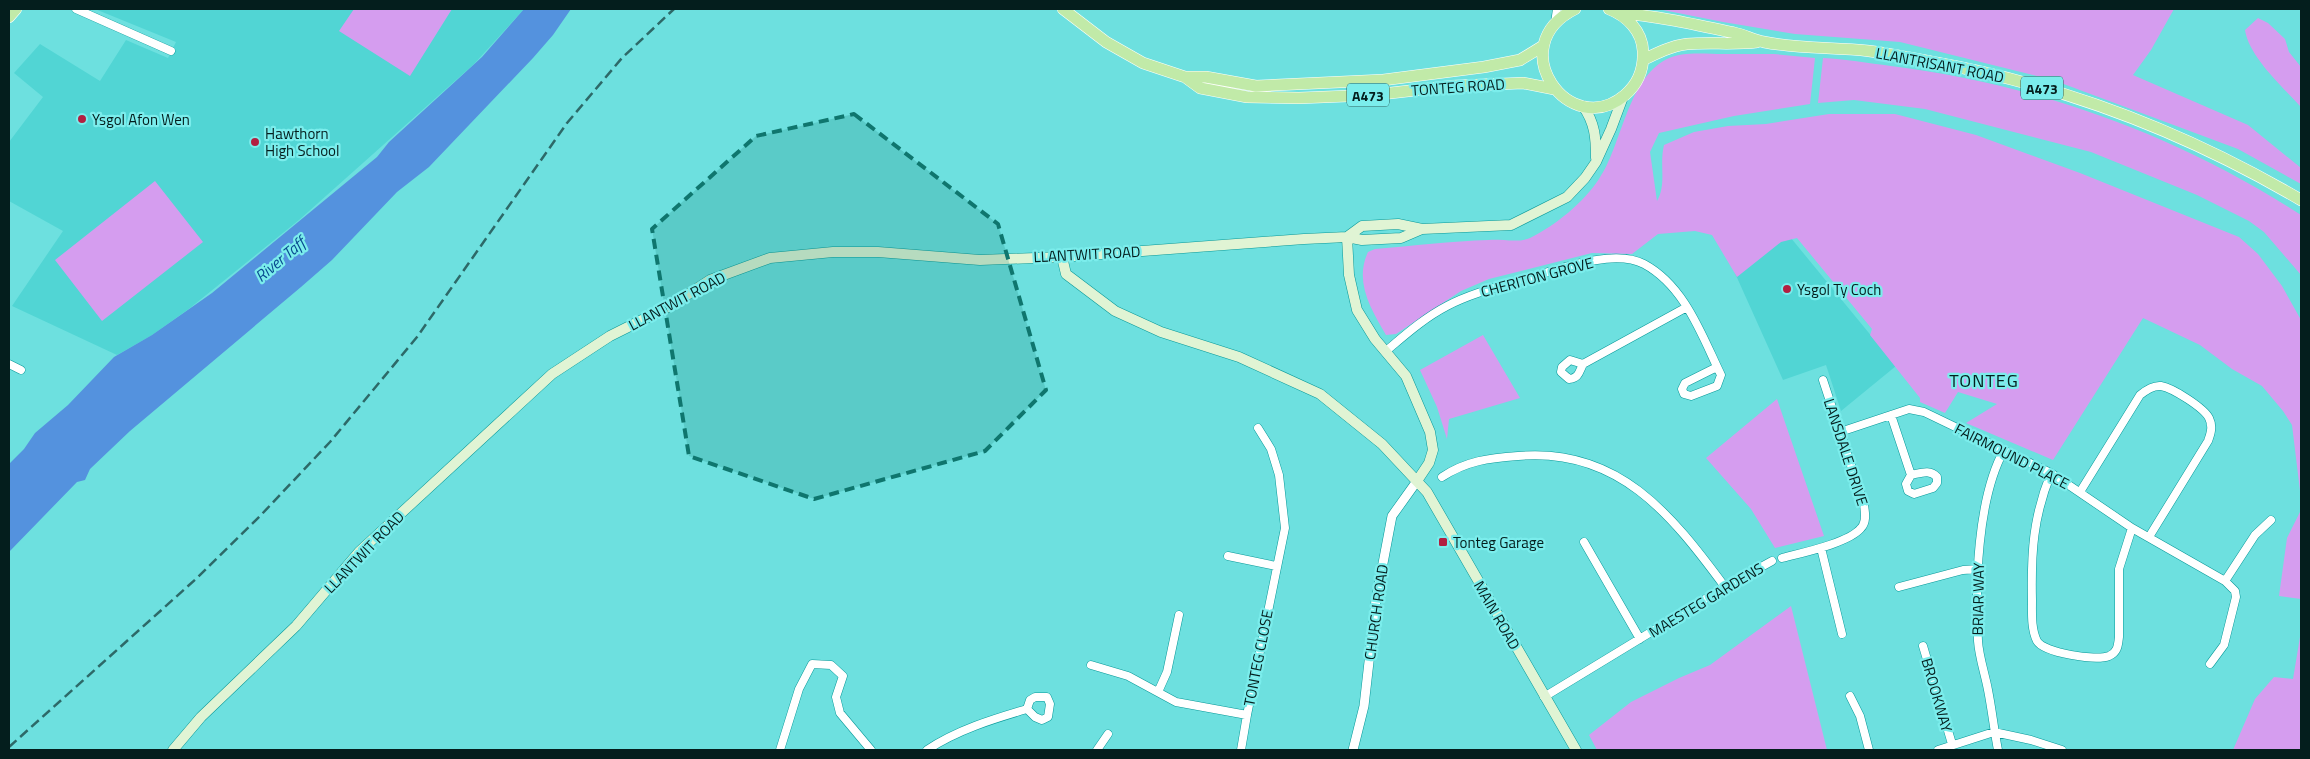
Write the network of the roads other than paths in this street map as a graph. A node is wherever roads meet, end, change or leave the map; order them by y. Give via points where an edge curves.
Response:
1 (16, 9) edge
2 (76, 9) edge
3 (1064, 9) edge
4 (1557, 9) edge
5 (1575, 9) edge
6 (1614, 11) edge
7 (9, 17) edge
8 (1555, 23) junction
9 (1764, 42) junction
10 (1543, 46) junction
11 (171, 51) dead end
12 (1643, 60) junction
13 (1185, 77) junction
14 (1554, 89) junction
15 (1623, 97) junction
16 (1583, 106) junction
17 (1596, 162) junction
18 (2301, 200) edge
19 (1347, 237) junction
20 (1062, 257) junction
21 (1687, 307) junction
22 (1386, 351) junction
23 (9, 364) edge
24 (1582, 364) dead end
25 (1717, 367) junction
26 (21, 370) dead end
27 (1824, 380) dead end
28 (1891, 415) junction
29 (1258, 428) dead end
30 (1840, 432) junction
31 (2004, 450) junction
32 (2051, 473) junction
33 (1911, 475) dead end
34 (1442, 477) dead end
35 (1417, 481) junction
36 (2080, 492) junction
37 (2271, 520) dead end
38 (2132, 528) junction
39 (2149, 537) junction
40 (1584, 542) dead end
41 (1820, 548) junction
42 (1228, 556) dead end
43 (1782, 558) dead end
44 (1772, 561) dead end
45 (1276, 566) junction
46 (1978, 569) junction
47 (2225, 581) junction
48 (1725, 586) junction
49 (1899, 587) dead end
50 (1179, 615) dead end
51 (1842, 634) dead end
52 (1640, 639) junction
53 (1923, 646) dead end
54 (2210, 664) dead end
55 (1091, 665) dead end
56 (1158, 692) junction
57 (1850, 696) dead end
58 (1544, 697) junction
59 (1027, 709) dead end
60 (1246, 715) junction
61 (1994, 732) junction
62 (1108, 734) dead end
63 (1952, 744) junction
64 (173, 750) edge
65 (780, 750) edge
66 (871, 750) edge
67 (927, 750) edge
68 (1097, 750) edge
69 (1242, 750) edge
70 (1353, 750) edge
71 (1576, 750) edge
72 (1869, 750) edge
73 (1938, 750) edge
74 (1998, 750) edge
75 (2062, 750) edge

1 - 7 main road
2 - 11 street
3 - 13 main road, TONTEG ROAD / A473 via 1106,42 1143,63
4 - 8 street
5 - 8 main road
6 - 9 main road, LLANTRISANT ROAD / A473
6 - 12 main road via 1630,22 1638,33
8 - 10 main road
9 - 12 main road, LLANTRISANT ROAD / A473 via 1687,44 1664,49
9 - 18 main road, LLANTRISANT ROAD / A473 via 1869,51 1934,62 2075,97 2120,112 2199,146
10 - 13 main road, TONTEG ROAD / A473 via 1520,60 1373,81 1256,86 1206,77
10 - 14 main road via 1542,61
12 - 15 main road via 1637,81
13 - 14 main road, TONTEG ROAD / A473 via 1200,88 1246,97 1373,95 1452,86 1522,83
14 - 16 main road via 1562,97
15 - 16 main road via 1604,105
15 - 17 main road
16 - 17 main road via 1596,136
17 - 19 main road via 1568,197 1511,225 1422,229 1398,224 1362,226
19 - 20 main road, LLANTWIT ROAD
19 - 22 main road via 1349,275 1357,310
20 - 35 main road, MAIN ROAD via 1066,274 1115,310 1161,332 1239,357 1320,394 1382,444
20 - 64 main road, LLANTWIT ROAD via 980,260 833,252 770,258 710,280 670,306 610,336 552,374 360,552 296,626 200,717
21 - 22 street, CHERITON GROVE via 1668,284 1644,264 1620,259 1584,262 1464,298 1433,314
21 - 24 street
21 - 25 street, CHERITON GROVE
22 - 35 main road via 1406,376 1430,432 1433,450 1429,464
23 - 26 street
25 - 25 street via 1684,383 1684,394 1691,396 1717,386 1721,378
27 - 30 street, LANSDALE DRIVE
28 - 30 street, FAIRMOUND PLACE
28 - 31 street, FAIRMOUND PLACE via 1917,409
28 - 33 street
29 - 45 street, TONTEG CLOSE via 1271,449 1279,475 1285,528
30 - 41 street, LANSDALE DRIVE via 1864,505 1864,522 1852,534
31 - 32 street, FAIRMOUND PLACE
31 - 46 street, BRIAR WAY via 1986,504
32 - 36 street, FAIRMOUND PLACE
32 - 38 street via 2036,517 2032,548 2032,620 2034,633 2042,647 2052,652 2101,657 2118,647 2119,569
34 - 48 street via 1470,462 1525,455 1554,456 1596,466 1638,489 1660,508
35 - 58 main road, MAIN ROAD via 1427,492
35 - 70 street, CHURCH ROAD via 1392,516 1378,590 1364,706
36 - 38 street, FAIRMOUND PLACE
36 - 39 street via 2140,395 2153,387 2172,389 2205,412 2212,426 2211,433
37 - 47 street via 2255,535
38 - 39 street, FAIRMOUND PLACE
39 - 47 street, FAIRMOUND PLACE
40 - 52 street
41 - 43 street, LANSDALE DRIVE
41 - 51 street
42 - 45 street
44 - 48 street, MAESTEG GARDENS
45 - 60 street, TONTEG CLOSE
46 - 49 street
46 - 61 street, BRIAR WAY via 1978,643
47 - 54 street via 2235,591 2236,597 2224,645
48 - 52 street, MAESTEG GARDENS
50 - 56 street via 1167,672
52 - 58 street, MAESTEG GARDENS
53 - 63 street, BROOKWAY
55 - 56 street via 1128,676
56 - 60 street via 1176,702
57 - 72 street via 1860,716
58 - 71 main road, MAIN ROAD
59 - 67 street via 968,729
60 - 69 street, TONTEG CLOSE
61 - 63 street
61 - 74 street, BRIAR WAY
61 - 75 street
62 - 68 street
63 - 73 street
65 - 66 street via 799,689 812,664 831,665 843,676 836,697 840,713

